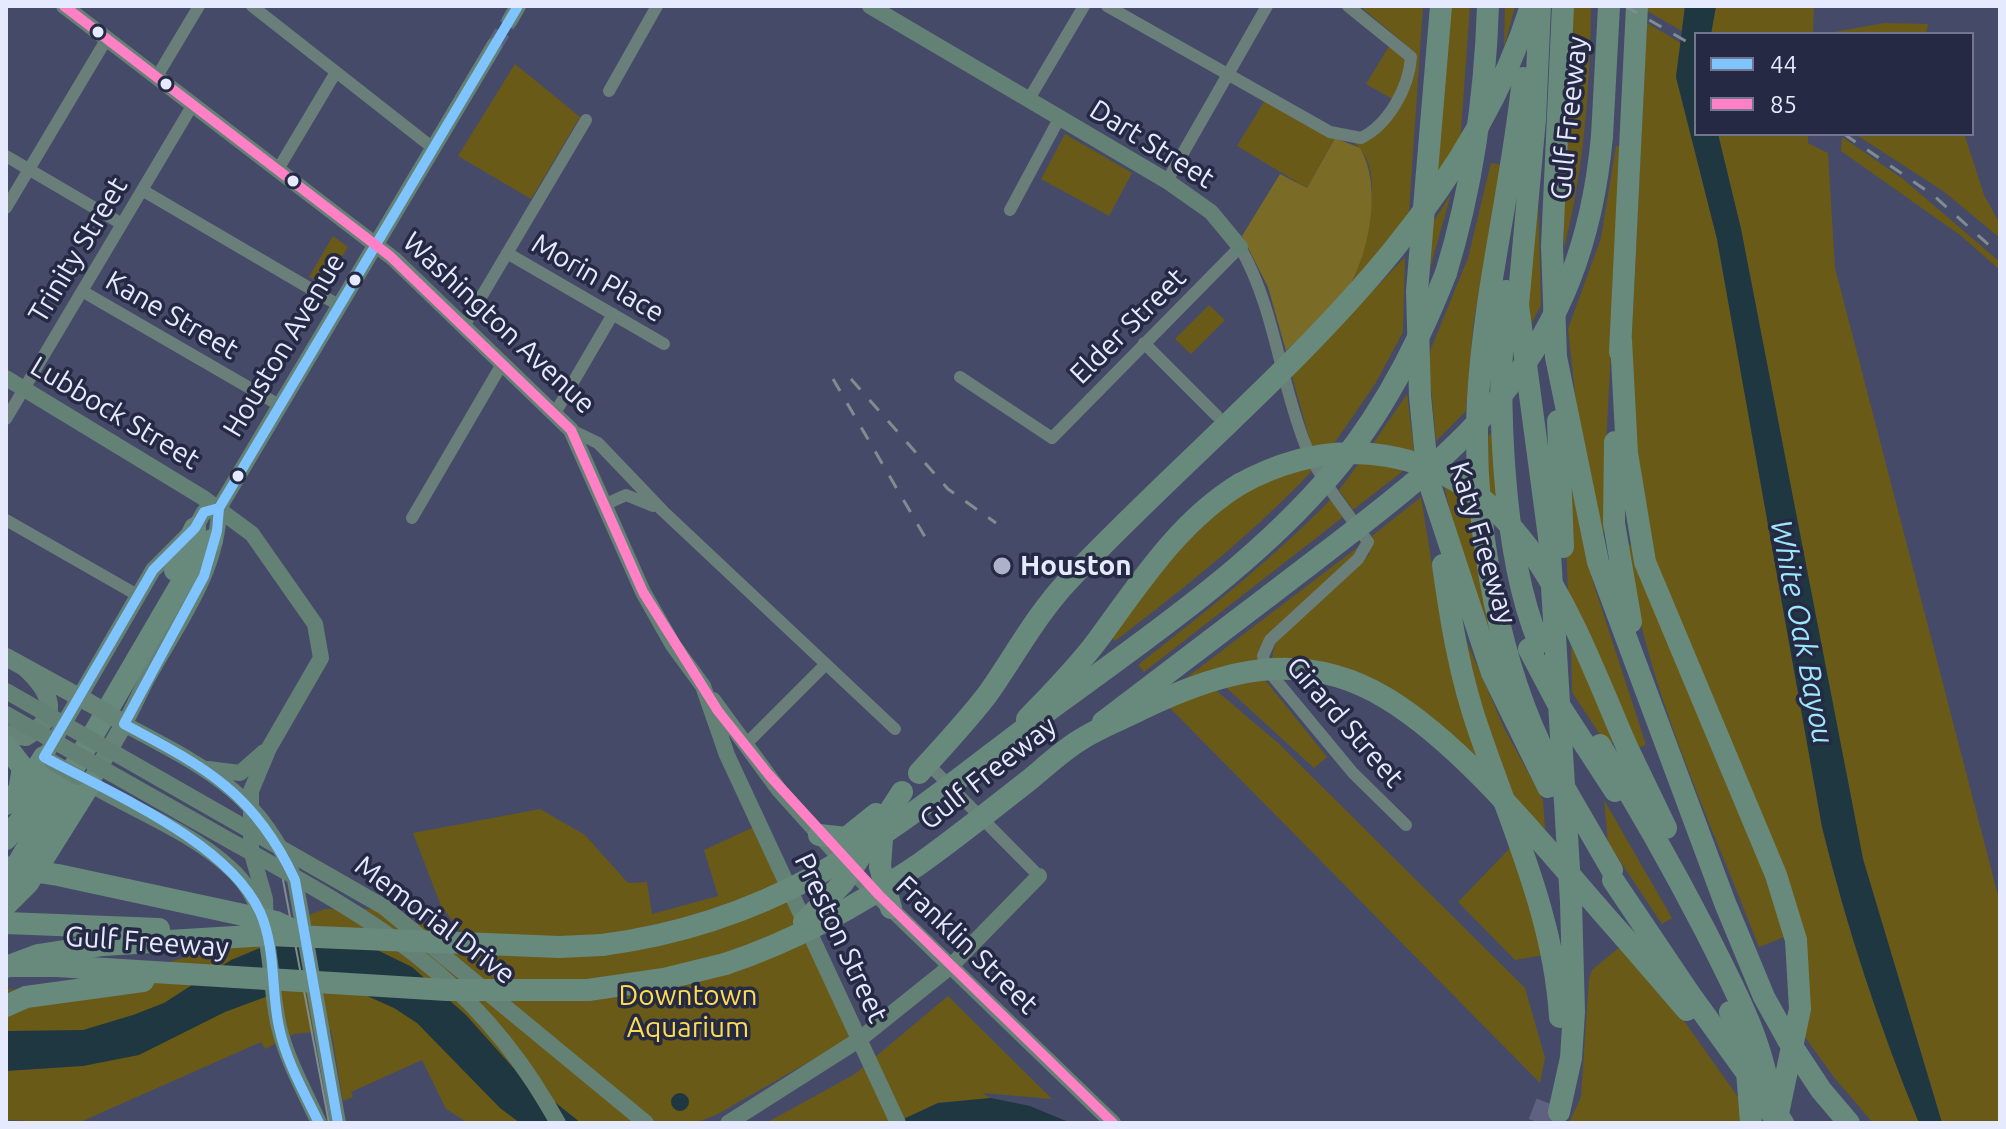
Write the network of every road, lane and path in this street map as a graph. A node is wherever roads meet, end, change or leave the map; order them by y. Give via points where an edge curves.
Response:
1 (64, 6) edge
2 (199, 6) edge
3 (252, 6) edge
4 (657, 6) edge
5 (870, 6) edge
6 (1084, 6) edge
7 (1107, 6) edge
8 (1267, 6) edge
9 (1348, 6) edge
10 (1441, 6) edge
11 (1488, 6) edge
12 (1529, 6) edge
13 (1540, 6) edge
14 (1563, 6) edge
15 (1608, 6) edge
16 (1637, 6) edge
17 (894, 12) edge
18 (106, 40) junction
19 (494, 46) tunnel mouth
20 (336, 72) junction
21 (1227, 75) junction
22 (156, 78) junction
23 (609, 91) dead end
24 (1029, 99) junction
25 (192, 106) junction
26 (1060, 117) junction
27 (586, 120) dead end
28 (433, 148) junction
29 (1531, 152) junction
30 (6, 156) edge
31 (29, 169) junction
32 (277, 171) junction
33 (1167, 181) junction
34 (142, 190) junction
35 (6, 208) edge
36 (1010, 210) dead end
37 (122, 224) junction
38 (376, 246) junction
39 (1240, 247) junction
40 (507, 253) junction
41 (82, 291) junction
42 (340, 306) junction
43 (613, 314) junction
44 (464, 326) junction
45 (1621, 340) junction
46 (1144, 343) junction
47 (664, 344) dead end
48 (1556, 357) junction
49 (502, 364) junction
50 (960, 377) dead end
51 (6, 378) edge
52 (24, 389) junction
53 (279, 405) junction
54 (555, 413) junction
55 (1217, 416) dead end
56 (6, 419) edge
57 (571, 430) junction
58 (604, 505) junction
59 (219, 508) junction
60 (663, 511) junction
61 (412, 518) dead end
62 (1483, 518) junction
63 (6, 520) edge
64 (1439, 520) junction
65 (203, 534) junction
66 (1368, 542) joint
67 (139, 596) junction
68 (1534, 646) junction
69 (6, 657) edge
70 (826, 664) junction
71 (25, 668) junction
72 (703, 686) junction
73 (6, 691) edge
74 (1645, 694) junction
75 (83, 699) junction
76 (6, 714) edge
77 (119, 720) junction
78 (895, 729) dead end
79 (6, 735) edge
80 (1080, 740) junction
81 (745, 745) junction
82 (6, 746) edge
83 (1000, 747) junction
84 (266, 753) junction
85 (48, 759) junction
86 (194, 764) junction
87 (926, 771) junction
88 (84, 780) junction
89 (13, 797) edge
90 (896, 799) junction
91 (250, 804) junction
92 (1406, 825) dead end
93 (268, 828) junction
94 (819, 835) junction
95 (6, 839) edge
96 (6, 867) edge
97 (850, 869) junction
98 (1612, 875) junction
99 (1039, 876) joint
100 (6, 884) edge
101 (6, 905) edge
102 (891, 908) junction
103 (804, 922) junction
104 (6, 923) edge
105 (265, 924) junction
106 (1633, 930) junction
107 (310, 934) junction
108 (1742, 960) junction
109 (951, 966) junction
110 (6, 967) edge
111 (204, 975) junction
112 (109, 985) junction
113 (6, 993) edge
114 (6, 1006) edge
115 (860, 1039) junction
116 (1758, 1079) junction
117 (1557, 1110) junction
118 (319, 1123) edge
119 (338, 1123) edge
120 (558, 1123) edge
121 (646, 1123) edge
122 (728, 1123) edge
123 (898, 1123) edge
124 (1113, 1123) edge
125 (1751, 1123) edge
126 (1764, 1123) edge
127 (1774, 1123) edge
128 (1783, 1123) edge
129 (1849, 1123) edge

1 - 18 main road, Washington Avenue
2 - 22 street
3 - 20 street
4 - 23 street
5 - 17 main road, Dart Street
6 - 24 street
7 - 21 street
8 - 21 street
9 - 21 street via 1410,54 1405,84 1371,133 1340,137
10 - 64 highway, Katy Freeway via 1417,291 1426,465
11 - 83 highway, Gulf Freeway, bridge via 1483,111 1462,221 1429,315 1395,383 1321,486 1265,541
12 - 62 highway via 1519,119 1478,397
12 - 87 highway, bridge via 1517,49 1488,110 1407,235 1354,296 1064,586
13 - 29 highway
14 - 48 highway via 1552,246
15 - 80 highway, Gulf Freeway, bridge via 1602,136 1591,210 1568,287 1541,341 1500,399 1381,509
16 - 45 highway
17 - 24 main road, Dart Street
18 - 22 main road, Washington Avenue
18 - 31 street
19 - 28 main road, Houston Avenue
20 - 28 street
20 - 32 street
21 - 33 street
22 - 25 main road, Washington Avenue
24 - 26 main road, Dart Street
25 - 32 main road, Washington Avenue
25 - 34 street, Trinity Street
26 - 33 main road, Dart Street
26 - 36 street
27 - 40 street
28 - 38 main road, Houston Avenue
29 - 68 highway via 1507,286 1502,361 1512,544
29 - 117 highway via 1518,305 1553,579 1573,957 1571,1058
30 - 31 street
31 - 35 street
31 - 37 street
32 - 38 main road, Washington Avenue
33 - 39 main road, Dart Street via 1211,212
34 - 37 street, Trinity Street
34 - 42 street
37 - 41 street, Trinity Street
38 - 42 main road, Houston Avenue
38 - 44 main road, Washington Avenue
39 - 46 street, Elder Street
39 - 66 street, Dart Street via 1270,313 1314,464
40 - 43 street, Morin Place
40 - 44 street
41 - 52 street, Trinity Street
41 - 53 street, Kane Street
42 - 53 main road, Houston Avenue
43 - 47 street, Morin Place
43 - 54 street
44 - 49 main road, Washington Avenue
45 - 74 highway via 1614,523
45 - 127 highway via 1627,453 1645,562 1776,875 1796,940 1800,1009
46 - 50 street, Elder Street via 1052,438
46 - 55 street
48 - 74 highway via 1598,562
48 - 117 highway via 1586,985 1583,1049
49 - 54 main road, Washington Avenue
49 - 61 street
51 - 52 main road, Lubbock Street
52 - 56 street, Trinity Street
52 - 59 main road, Lubbock Street
53 - 59 main road, Houston Avenue
54 - 57 main road, Washington Avenue
57 - 58 main road, Preston Street
57 - 60 street, Washington Avenue via 598,443
58 - 60 street, Washington Avenue via 626,495
58 - 72 main road, Preston Street via 643,592
59 - 65 main road, Houston Avenue via 219,527
59 - 84 main road, Lubbock Street via 252,534 272,559 320,637 321,658
60 - 70 street, Washington Avenue
62 - 68 highway via 1505,590
62 - 98 highway, bridge via 1508,655 1546,756
63 - 67 street
64 - 98 highway, Katy Freeway via 1492,673 1548,787
64 - 117 highway via 1454,645 1552,948 1560,1018
65 - 67 main road via 164,556
65 - 77 main road, Houston Avenue via 212,557 204,579
65 - 95 highway via 185,553 48,787
65 - 100 highway via 195,560
66 - 92 street, Girard Street via 1361,555 1270,640 1264,661 1273,681
67 - 75 main road
68 - 116 highway via 1664,852 1756,1036
68 - 125 highway, bridge via 1557,702 1615,791 1731,1013 1746,1058
69 - 71 main road
70 - 78 street, Washington Avenue
70 - 81 street
71 - 75 main road
71 - 79 main road via 46,688 48,712 43,724 26,737
72 - 81 main road, Franklin Street
72 - 103 main road, Preston Street via 727,755
73 - 121 main road, Memorial Drive, bridge via 384,907
74 - 108 highway
75 - 77 main road, bridge
75 - 85 main road
76 - 120 main road, Memorial Drive, bridge via 346,905 419,954 484,1015
77 - 86 main road
77 - 88 main road, Houston Avenue
79 - 85 main road
80 - 106 highway, bridge via 1224,675 1283,669 1347,680 1401,708 1460,757
80 - 111 highway, Gulf Freeway, bridge via 857,905 789,940 688,974 588,990 521,991
81 - 94 main road, Franklin Street
82 - 89 highway via 23,768
83 - 107 highway, Gulf Freeway, bridge via 851,857 769,901 698,927 645,939 559,947
83 - 108 highway, bridge via 1065,679 1152,566 1214,501 1279,465 1316,455 1395,457 1464,485 1507,520 1549,579 1677,851
84 - 86 main road via 240,773
84 - 91 main road
84 - 93 main road via 261,795
85 - 88 main road, bridge
85 - 89 highway
86 - 91 main road
87 - 90 highway
87 - 99 street
88 - 101 highway via 28,883
88 - 105 main road via 218,859 244,883
90 - 94 highway via 846,838
90 - 97 highway
90 - 102 highway via 879,844
91 - 93 main road
91 - 105 main road via 251,850
93 - 119 main road, bridge via 286,856 301,910
94 - 97 main road, Franklin Street
96 - 107 highway, bridge via 276,922
97 - 102 main road, Franklin Street
97 - 103 highway
98 - 106 highway
99 - 109 main road
102 - 109 main road, Franklin Street
103 - 115 main road, Preston Street
104 - 105 highway, Gulf Freeway, bridge
105 - 107 highway, bridge
105 - 110 highway, bridge via 38,955
105 - 118 main road, bridge via 279,1027
106 - 116 highway, bridge
108 - 129 highway, bridge via 1788,1040
109 - 115 main road
109 - 124 main road, Franklin Street
110 - 111 highway, Gulf Freeway
111 - 112 highway
112 - 113 highway via 66,984
112 - 114 highway via 26,997
115 - 122 main road
115 - 123 main road, Preston Street
116 - 126 highway
116 - 127 highway
116 - 128 highway, bridge

